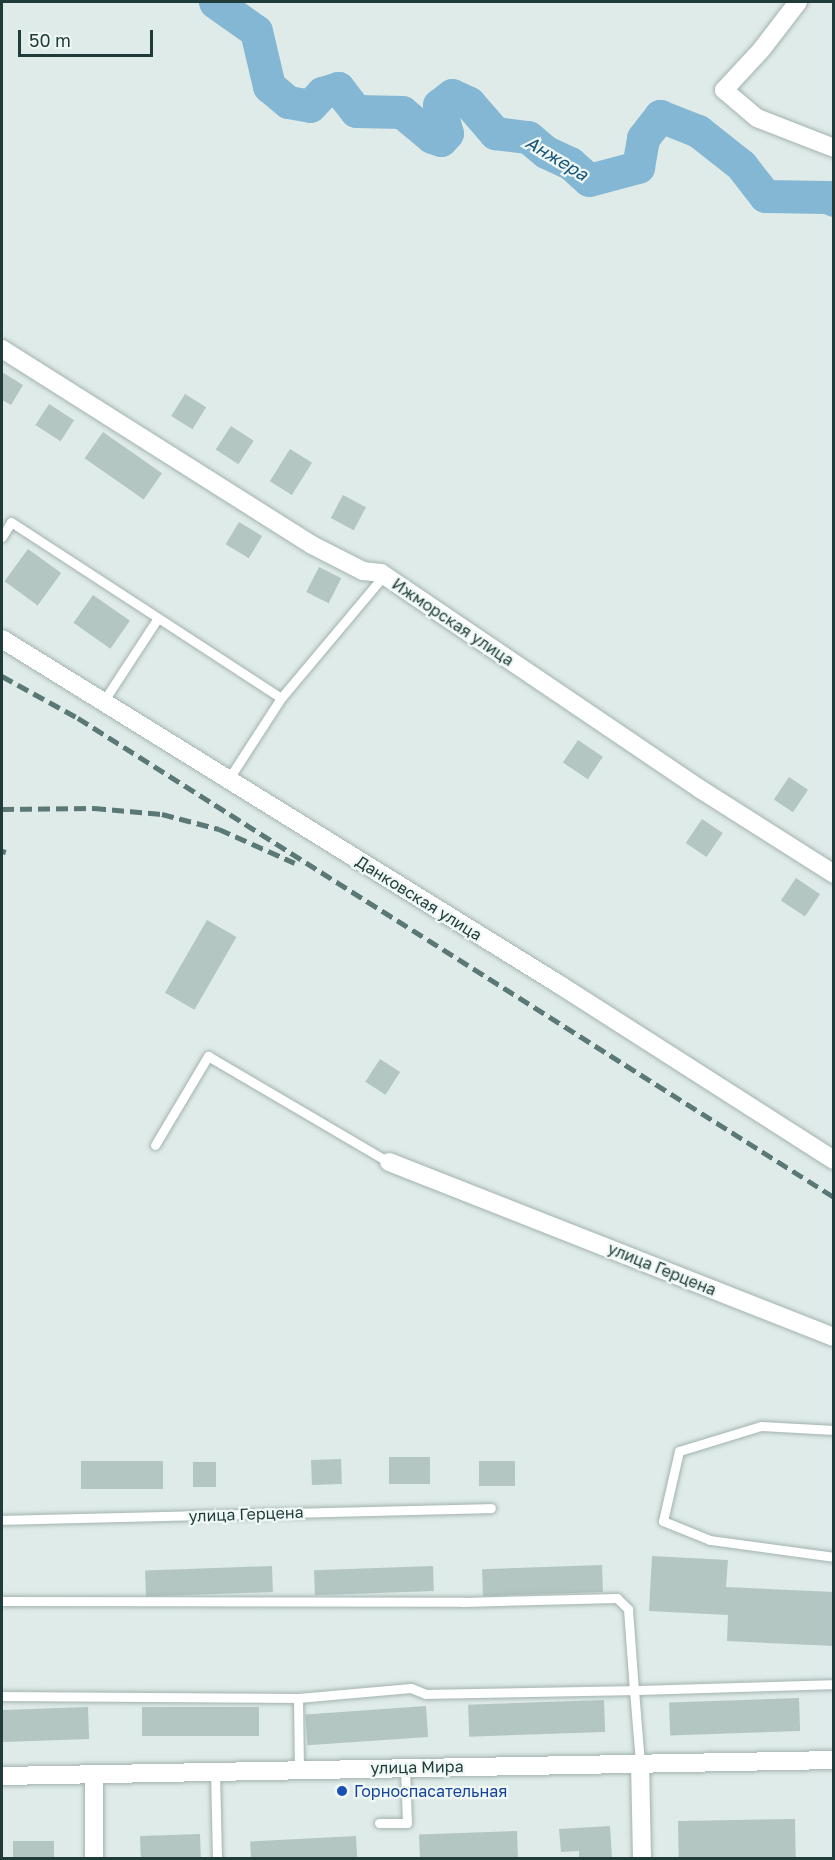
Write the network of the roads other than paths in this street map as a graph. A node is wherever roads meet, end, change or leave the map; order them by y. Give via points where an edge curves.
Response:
1 (798, 2) edge
2 (834, 148) edge
3 (2, 349) edge
4 (2, 516) edge
5 (11, 522) junction
6 (2, 537) edge
7 (386, 573) junction
8 (158, 618) junction
9 (2, 639) edge
10 (281, 698) junction
11 (103, 702) junction
12 (228, 780) junction
13 (834, 874) edge
14 (155, 1145) dead end
15 (834, 1160) edge
16 (390, 1162) joint
17 (834, 1337) edge
18 (834, 1430) edge
19 (491, 1508) dead end
20 (2, 1521) edge
21 (834, 1557) edge
22 (2, 1601) edge
23 (834, 1683) edge
24 (634, 1690) junction
25 (2, 1696) edge
26 (298, 1698) junction
27 (834, 1760) edge
28 (640, 1763) junction
29 (405, 1768) junction
30 (299, 1770) junction
31 (215, 1771) junction
32 (94, 1774) junction
33 (2, 1776) edge
34 (379, 1823) dead end
35 (94, 1858) edge
36 (217, 1858) edge
37 (642, 1858) edge

1 - 2 street via 762,50 724,90 757,118
3 - 7 street, Ижморская улица via 312,544 363,571
4 - 5 lane
5 - 6 lane
5 - 8 lane
7 - 10 lane
7 - 13 street, Ижморская улица via 700,789
8 - 10 lane
8 - 11 lane
9 - 11 street, Данковская улица
10 - 12 lane
11 - 12 street, Данковская улица
12 - 15 street, Данковская улица
14 - 16 lane via 208,1056
16 - 17 street, улица Герцена
18 - 21 lane via 761,1426 679,1451 663,1521 710,1540
19 - 20 lane, улица Герцена
22 - 24 lane via 463,1602 617,1598 628,1608
23 - 24 lane
24 - 26 lane via 426,1694 411,1688
24 - 28 lane
25 - 26 lane
26 - 30 lane
27 - 28 street, улица Мира
28 - 29 street, улица Мира
28 - 37 street
29 - 30 street, улица Мира
29 - 34 lane via 407,1823
30 - 31 street, улица Мира
31 - 32 street, улица Мира
31 - 36 lane
32 - 33 street, улица Мира
32 - 35 street

